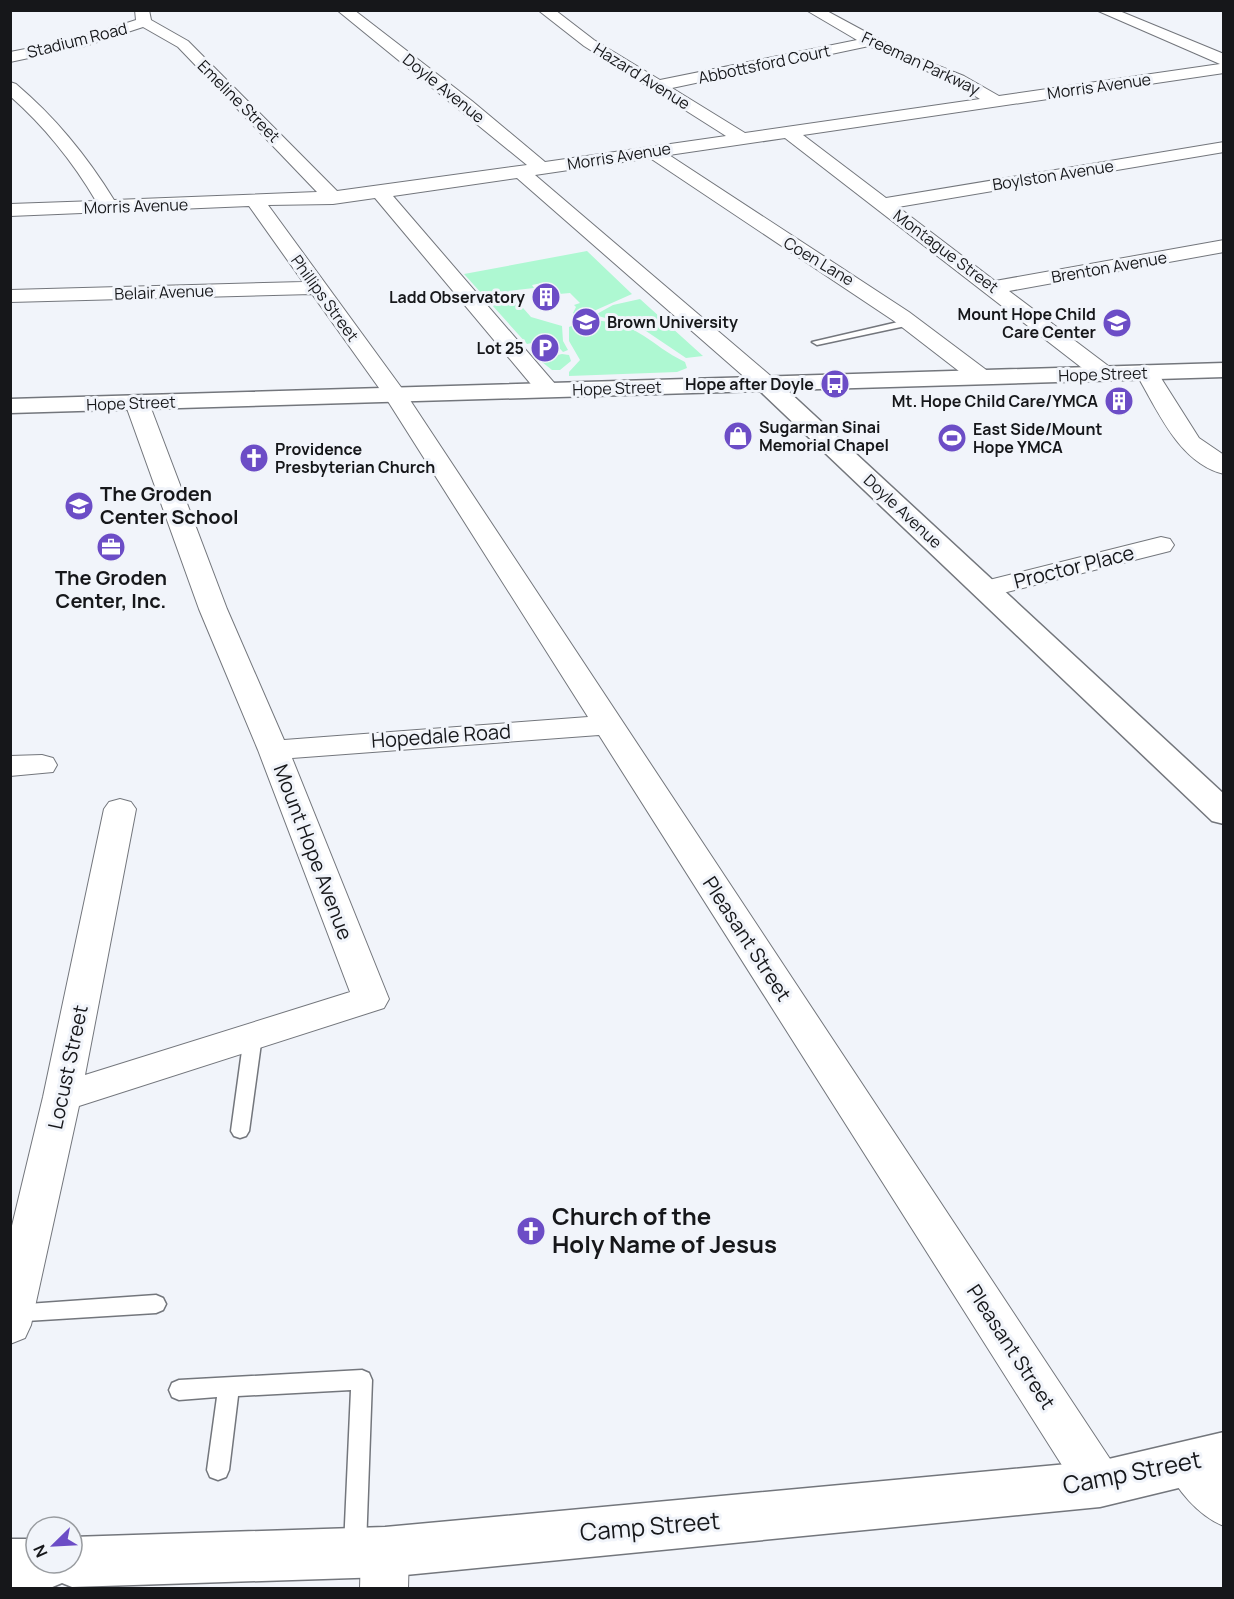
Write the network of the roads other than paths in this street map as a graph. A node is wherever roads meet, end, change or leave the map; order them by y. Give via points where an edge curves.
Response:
1 (344, 10) edge
2 (545, 10) edge
3 (813, 10) edge
4 (1103, 10) edge
5 (143, 16) edge
6 (871, 41) junction
7 (10, 57) edge
8 (1224, 60) edge
9 (1224, 68) edge
10 (657, 86) junction
11 (10, 87) edge
12 (996, 101) junction
13 (787, 131) junction
14 (741, 138) junction
15 (1224, 147) edge
16 (652, 151) junction
17 (541, 168) junction
18 (520, 171) junction
19 (380, 192) junction
20 (333, 198) junction
21 (255, 201) junction
22 (884, 204) junction
23 (109, 207) junction
24 (10, 210) edge
25 (1224, 246) edge
26 (994, 287) junction
27 (317, 288) junction
28 (10, 296) edge
29 (911, 322) junction
30 (817, 342) dead end
31 (1224, 370) edge
32 (1146, 372) junction
33 (1103, 373) junction
34 (981, 377) junction
35 (765, 383) junction
36 (548, 390) junction
37 (395, 394) junction
38 (137, 403) junction
39 (10, 406) edge
40 (1224, 466) edge
41 (1161, 545) dead end
42 (987, 589) junction
43 (608, 725) junction
44 (273, 750) junction
45 (42, 765) dead end
46 (10, 766) edge
47 (120, 809) dead end
48 (1224, 813) edge
49 (253, 1036) junction
50 (62, 1097) junction
51 (240, 1131) dead end
52 (156, 1304) dead end
53 (12, 1320) edge
54 (229, 1387) junction
55 (179, 1389) dead end
56 (1206, 1459) edge
57 (218, 1470) dead end
58 (1100, 1484) junction
59 (1224, 1504) edge
60 (84, 1562) edge
61 (374, 1565) edge

1 - 17 street, Doyle Avenue
2 - 10 street, Hazard Avenue via 575,34
3 - 6 street, Freeman Parkway
4 - 8 street
5 - 7 street, Stadium Road via 80,43
5 - 20 street, Emeline Street via 183,44
6 - 10 street, Abbottsford Court
6 - 12 street, Freeman Parkway via 958,79
9 - 12 street, Morris Avenue
10 - 14 street, Hazard Avenue
11 - 23 street via 42,115 91,177
12 - 13 street, Morris Avenue
13 - 14 street, Morris Avenue
13 - 22 street, Montague Street
14 - 16 street, Morris Avenue
15 - 22 street, Boylston Avenue
16 - 17 street, Morris Avenue
16 - 29 street, Coen Lane via 772,234 832,268
17 - 18 street, Morris Avenue
18 - 19 street, Morris Avenue
18 - 35 street, Doyle Avenue
19 - 20 street, Morris Avenue
19 - 36 street
20 - 21 street, Morris Avenue
21 - 23 street, Morris Avenue
21 - 27 street, Phillips Street
22 - 26 street, Montague Street
23 - 24 street, Morris Avenue
25 - 26 street, Brenton Avenue
26 - 33 street, Montague Street
27 - 28 street, Belair Avenue
27 - 37 street, Phillips Street
29 - 30 lane
29 - 34 street, Coen Lane
31 - 32 street, Hope Street
32 - 33 street, Hope Street
32 - 40 street via 1190,443
33 - 34 street, Hope Street
34 - 35 street, Hope Street
35 - 36 street, Hope Street
35 - 42 street, Doyle Avenue
36 - 37 street, Hope Street
37 - 38 street, Hope Street
37 - 43 street, Pleasant Street
38 - 39 street, Hope Street
38 - 44 street, Mount Hope Avenue via 213,609
41 - 42 street, Proctor Place
42 - 48 street, Doyle Avenue
43 - 44 street, Hopedale Road
43 - 58 street, Pleasant Street
44 - 49 street, Mount Hope Avenue via 371,999
45 - 46 street
47 - 50 street, Locust Street
49 - 50 street, Mount Hope Avenue
49 - 51 lane
50 - 53 street, Locust Street
52 - 53 lane
54 - 55 lane
54 - 57 lane
54 - 61 lane via 362,1380
56 - 58 street, Camp Street
56 - 59 street
58 - 61 street, Camp Street
60 - 61 street, Camp Street

